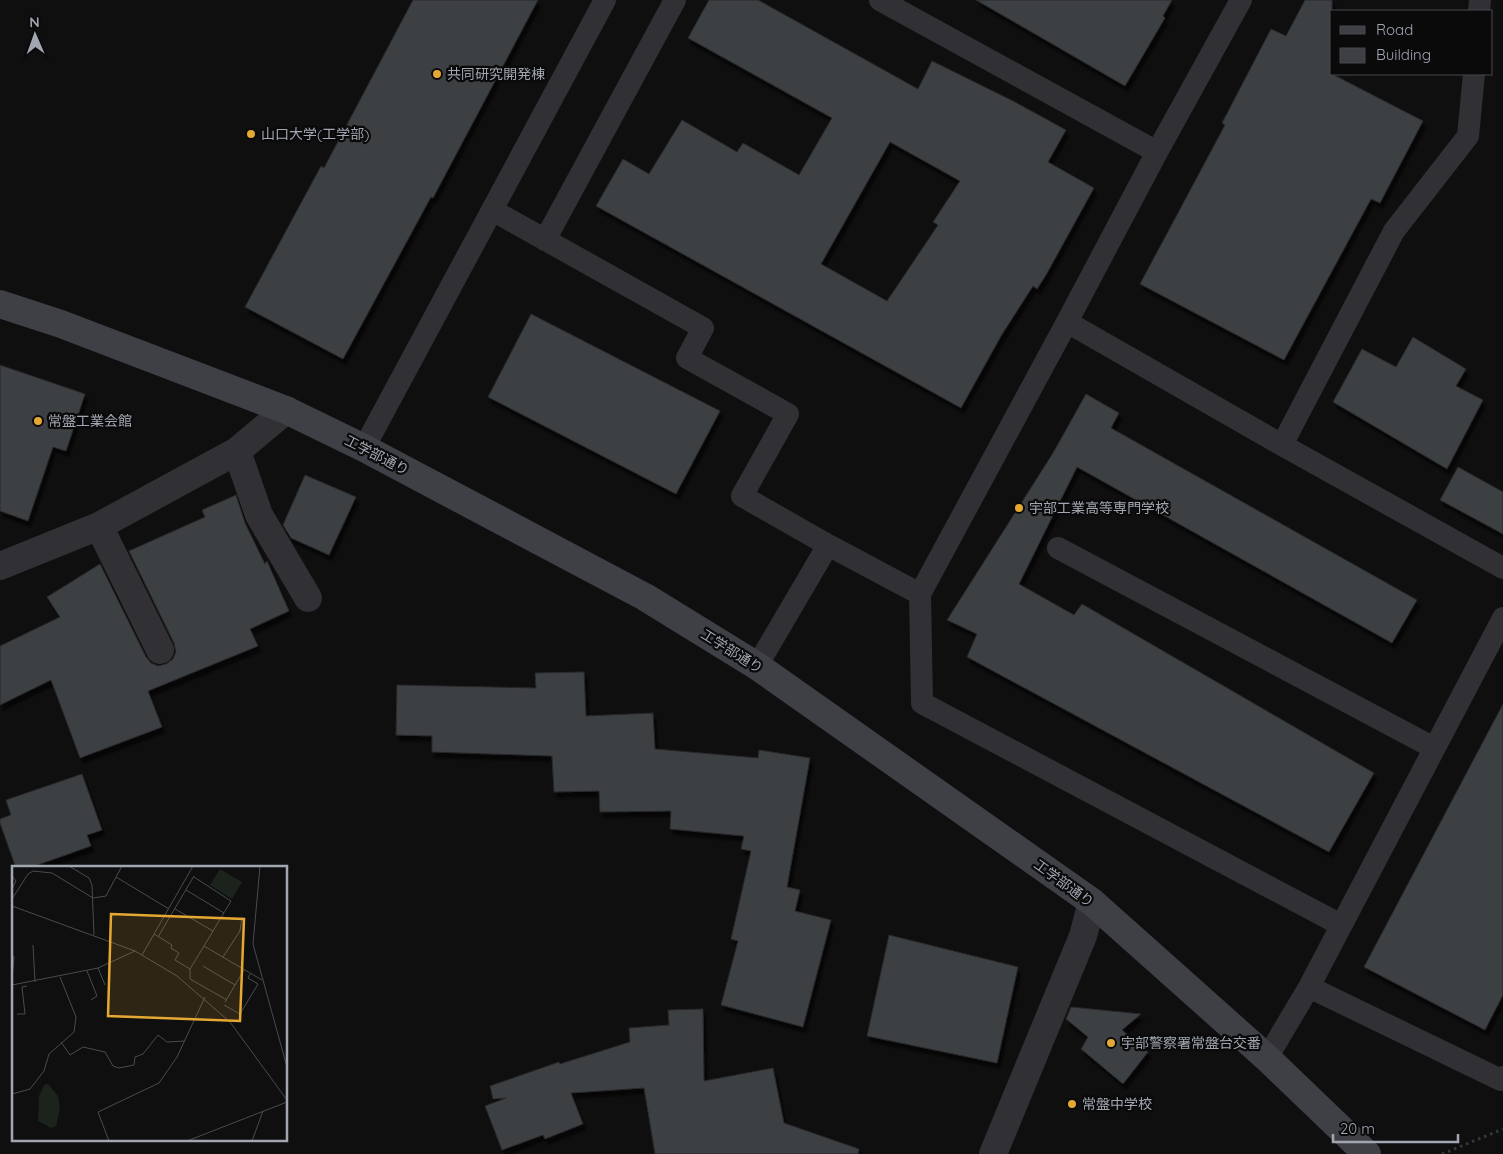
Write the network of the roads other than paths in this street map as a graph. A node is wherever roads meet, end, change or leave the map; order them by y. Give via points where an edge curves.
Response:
1 (605, 0) edge
2 (675, 0) edge
3 (880, 0) edge
4 (1241, 0) edge
5 (1474, 75) edge
6 (1156, 152) junction
7 (492, 210) junction
8 (545, 240) junction
9 (0, 304) edge
10 (1067, 322) junction
11 (286, 410) junction
12 (1282, 445) junction
13 (364, 448) junction
14 (237, 451) junction
15 (99, 526) junction
16 (828, 545) junction
17 (1058, 548) dead end
18 (0, 566) edge
19 (1503, 568) edge
20 (920, 594) junction
21 (308, 598) dead end
22 (1503, 618) edge
23 (160, 650) dead end
24 (757, 666) junction
25 (1434, 748) junction
26 (1092, 902) junction
27 (1341, 926) junction
28 (1309, 988) junction
29 (1267, 1058) junction
30 (1503, 1077) edge
31 (993, 1154) edge
32 (1367, 1154) edge

1 - 7 lane
2 - 8 lane
3 - 6 lane
4 - 6 lane
5 - 12 lane via 1468,136 1394,231
6 - 10 lane
7 - 8 lane
7 - 13 lane
8 - 16 lane via 703,328 687,358 788,414 742,496
9 - 11 street, 工学部通り
10 - 12 lane
10 - 20 lane
11 - 13 street, 工学部通り
11 - 14 street
12 - 19 lane
13 - 24 street, 工学部通り via 645,597
14 - 15 street
14 - 21 street via 259,515
15 - 18 street
15 - 23 street
16 - 20 lane
16 - 24 lane
17 - 25 lane
20 - 27 lane via 922,703
22 - 25 lane
24 - 26 street, 工学部通り
25 - 27 lane
26 - 29 street, 工学部通り
26 - 31 street via 1083,936
27 - 28 lane
28 - 29 lane
28 - 30 lane via 1501,1080
29 - 32 street, 工学部通り

